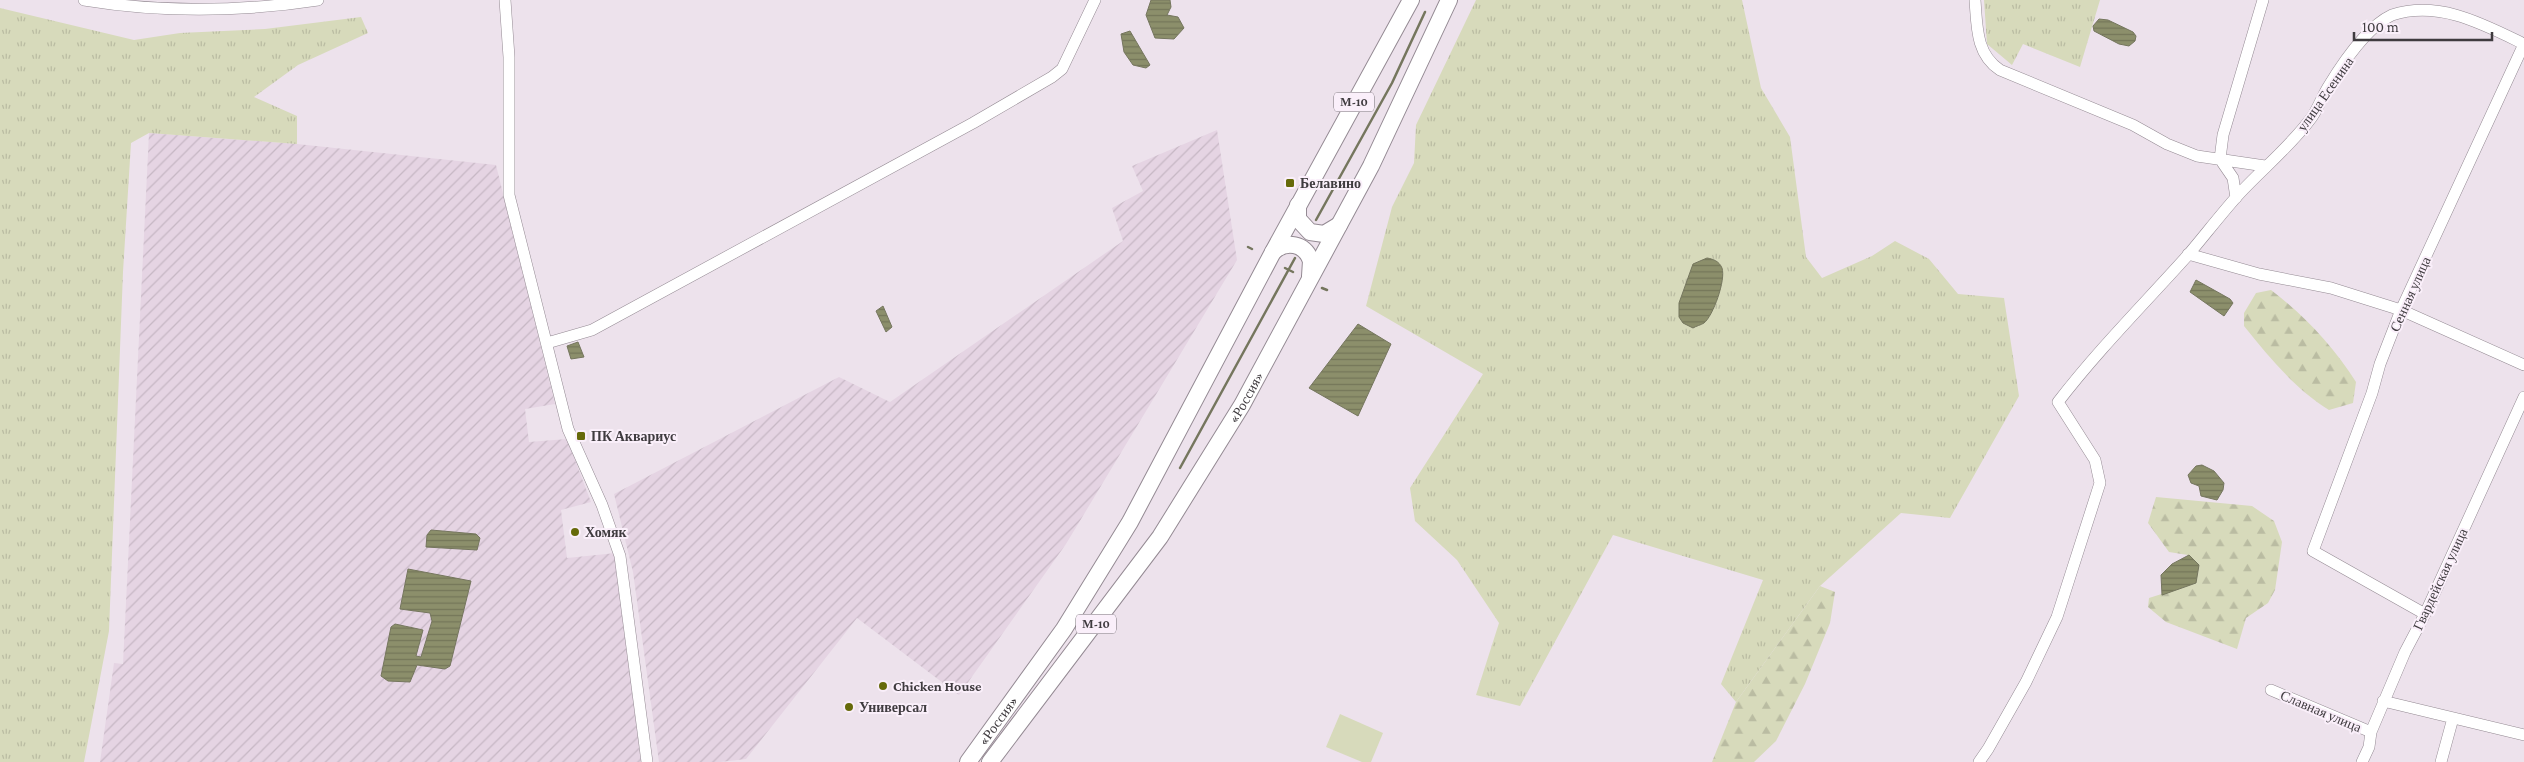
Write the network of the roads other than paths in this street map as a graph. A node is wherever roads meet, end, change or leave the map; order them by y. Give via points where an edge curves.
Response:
1 (84, 0) edge
2 (318, 0) edge
3 (506, 0) edge
4 (1094, 0) edge
5 (1411, 0) edge
6 (1449, 0) edge
7 (1975, 0) edge
8 (2262, 0) edge
9 (2524, 44) edge
10 (2220, 159) junction
11 (2265, 166) junction
12 (2236, 198) junction
13 (1298, 205) junction
14 (1341, 222) junction
15 (1272, 252) junction
16 (2188, 254) junction
17 (1310, 279) junction
18 (2402, 310) junction
19 (547, 343) junction
20 (2524, 365) edge
21 (2524, 397) edge
22 (2425, 614) junction
23 (2271, 690) dead end
24 (2383, 701) junction
25 (2453, 718) junction
26 (2371, 732) junction
27 (2524, 735) edge
28 (647, 762) edge
29 (968, 762) edge
30 (990, 762) edge
31 (1979, 762) edge
32 (2362, 762) edge
33 (2441, 762) edge

1 - 2 street via 162,10 212,10
3 - 19 street via 509,195
4 - 19 street via 1062,69 1052,76 973,123 592,330
5 - 13 highway, «Россия» / М-10
6 - 14 highway, «Россия» / М-10
7 - 10 street via 1982,51 2000,70 2133,125 2167,144 2197,156
8 - 10 street via 2223,135
9 - 11 street, улица Есенина via 2449,11 2419,8 2392,15 2373,26 2328,87 2312,116 2284,150
9 - 18 street, Сенная улица
10 - 11 street
10 - 12 street via 2233,178
11 - 12 street, улица Есенина
12 - 16 street, улица Есенина
13 - 14 highway via 1298,219 1310,232 1327,233
13 - 15 highway, «Россия» / М-10
14 - 17 highway, «Россия» / М-10
15 - 17 highway via 1288,244 1304,249 1312,261
15 - 29 highway, «Россия» / М-10 via 1130,522 1064,629
16 - 18 street via 2259,274 2331,288
16 - 31 street, улица Есенина via 2089,362 2058,402 2094,460 2100,483 2057,617 2026,682
17 - 30 highway, «Россия» / М-10 via 1242,404 1160,537
18 - 20 street
18 - 22 street, Сенная улица via 2313,551
19 - 28 street via 568,429 602,505 620,556
21 - 22 street, Гвардейская улица
22 - 24 street, Гвардейская улица
23 - 26 street, Славная улица
24 - 25 street
24 - 26 street, Гвардейская улица
25 - 27 street
25 - 33 street
26 - 32 street, Гвардейская улица

